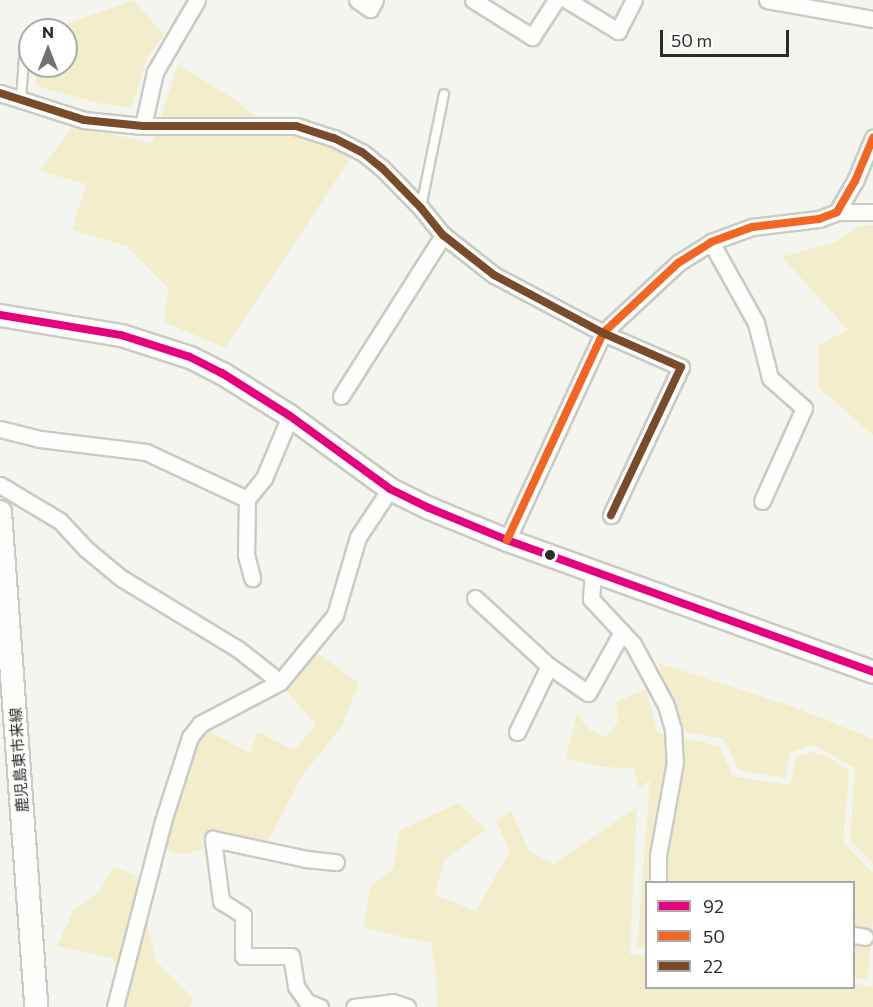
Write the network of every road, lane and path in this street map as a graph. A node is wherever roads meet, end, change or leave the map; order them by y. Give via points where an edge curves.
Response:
1 (197, 0) edge
2 (357, 0) edge
3 (375, 0) edge
4 (473, 0) edge
5 (556, 0) edge
6 (567, 0) edge
7 (634, 0) edge
8 (767, 0) edge
9 (873, 19) edge
10 (23, 78) edge
11 (0, 93) edge
12 (444, 94) dead end
13 (21, 100) junction
14 (144, 126) junction
15 (873, 138) edge
16 (421, 208) junction
17 (837, 212) junction
18 (873, 212) edge
19 (442, 236) junction
20 (711, 242) junction
21 (0, 315) edge
22 (603, 333) junction
23 (341, 396) dead end
24 (290, 416) junction
25 (0, 429) edge
26 (0, 485) edge
27 (390, 489) junction
28 (247, 498) junction
29 (762, 501) dead end
30 (0, 512) edge
31 (611, 514) dead end
32 (507, 540) junction
33 (593, 571) junction
34 (252, 578) dead end
35 (475, 598) dead end
36 (622, 632) junction
37 (549, 666) junction
38 (873, 672) edge
39 (280, 682) junction
40 (517, 732) dead end
41 (336, 862) dead end
42 (658, 881) edge
43 (36, 1007) edge
44 (115, 1007) edge
45 (320, 1007) edge
46 (354, 1007) edge
47 (407, 1007) edge

1 - 14 street via 155,72
2 - 3 street via 370,9
4 - 5 street via 532,37
6 - 7 street via 618,31
8 - 9 street
10 - 13 lane
11 - 13 street
12 - 16 lane
13 - 14 street via 84,120
14 - 16 street via 296,126 362,152
15 - 17 street
16 - 19 street
17 - 18 street
17 - 20 street via 819,219 752,227
19 - 22 street via 494,275
19 - 23 street
20 - 22 street via 678,263
20 - 29 street via 756,323 770,378 804,408
21 - 24 main road via 73,325 158,345 222,373
22 - 31 street via 681,367
22 - 32 street
24 - 27 main road
24 - 28 street via 264,478
25 - 28 street via 40,439 146,452
26 - 39 street via 60,521 121,578 238,648
27 - 32 main road
27 - 39 street via 358,537 335,615
28 - 34 street via 246,555
30 - 43 main road, 鹿児島東市来線
32 - 33 main road
33 - 36 street via 591,599
33 - 38 main road
35 - 37 street
36 - 37 street via 588,693
36 - 42 street via 651,676 673,729 675,762 658,856
37 - 40 street
39 - 44 street via 200,724 190,737 163,821
41 - 45 street via 213,839 221,901 243,915 243,956 291,956 296,986 307,1002
46 - 47 street via 392,1002

